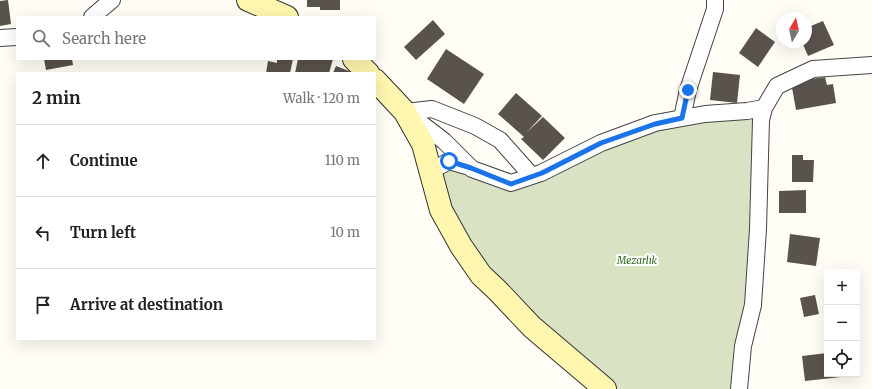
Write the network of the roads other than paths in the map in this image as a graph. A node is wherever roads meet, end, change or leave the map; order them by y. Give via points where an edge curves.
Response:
1 (112, 0) edge
2 (248, 0) edge
3 (715, 0) edge
4 (93, 16) edge
5 (285, 16) edge
6 (16, 37) edge
7 (0, 38) edge
8 (355, 60) edge
9 (872, 65) edge
10 (367, 72) edge
11 (376, 81) edge
12 (764, 108) junction
13 (405, 112) junction
14 (682, 118) junction
15 (471, 168) junction
16 (430, 171) junction
17 (532, 176) junction
18 (605, 389) edge
19 (739, 389) edge

1 - 4 street
2 - 5 street
3 - 14 street via 715,9 688,90
6 - 7 street
8 - 10 street
9 - 12 street via 813,69 777,86
11 - 13 street
12 - 14 street
12 - 19 street via 761,120 753,305 743,346
13 - 15 street via 444,141
13 - 16 street via 424,144
13 - 17 street via 432,109 475,126 500,140
14 - 17 street via 655,124 601,143
15 - 16 street via 449,161
15 - 17 street via 511,184
16 - 18 street via 441,210 481,275 532,327

